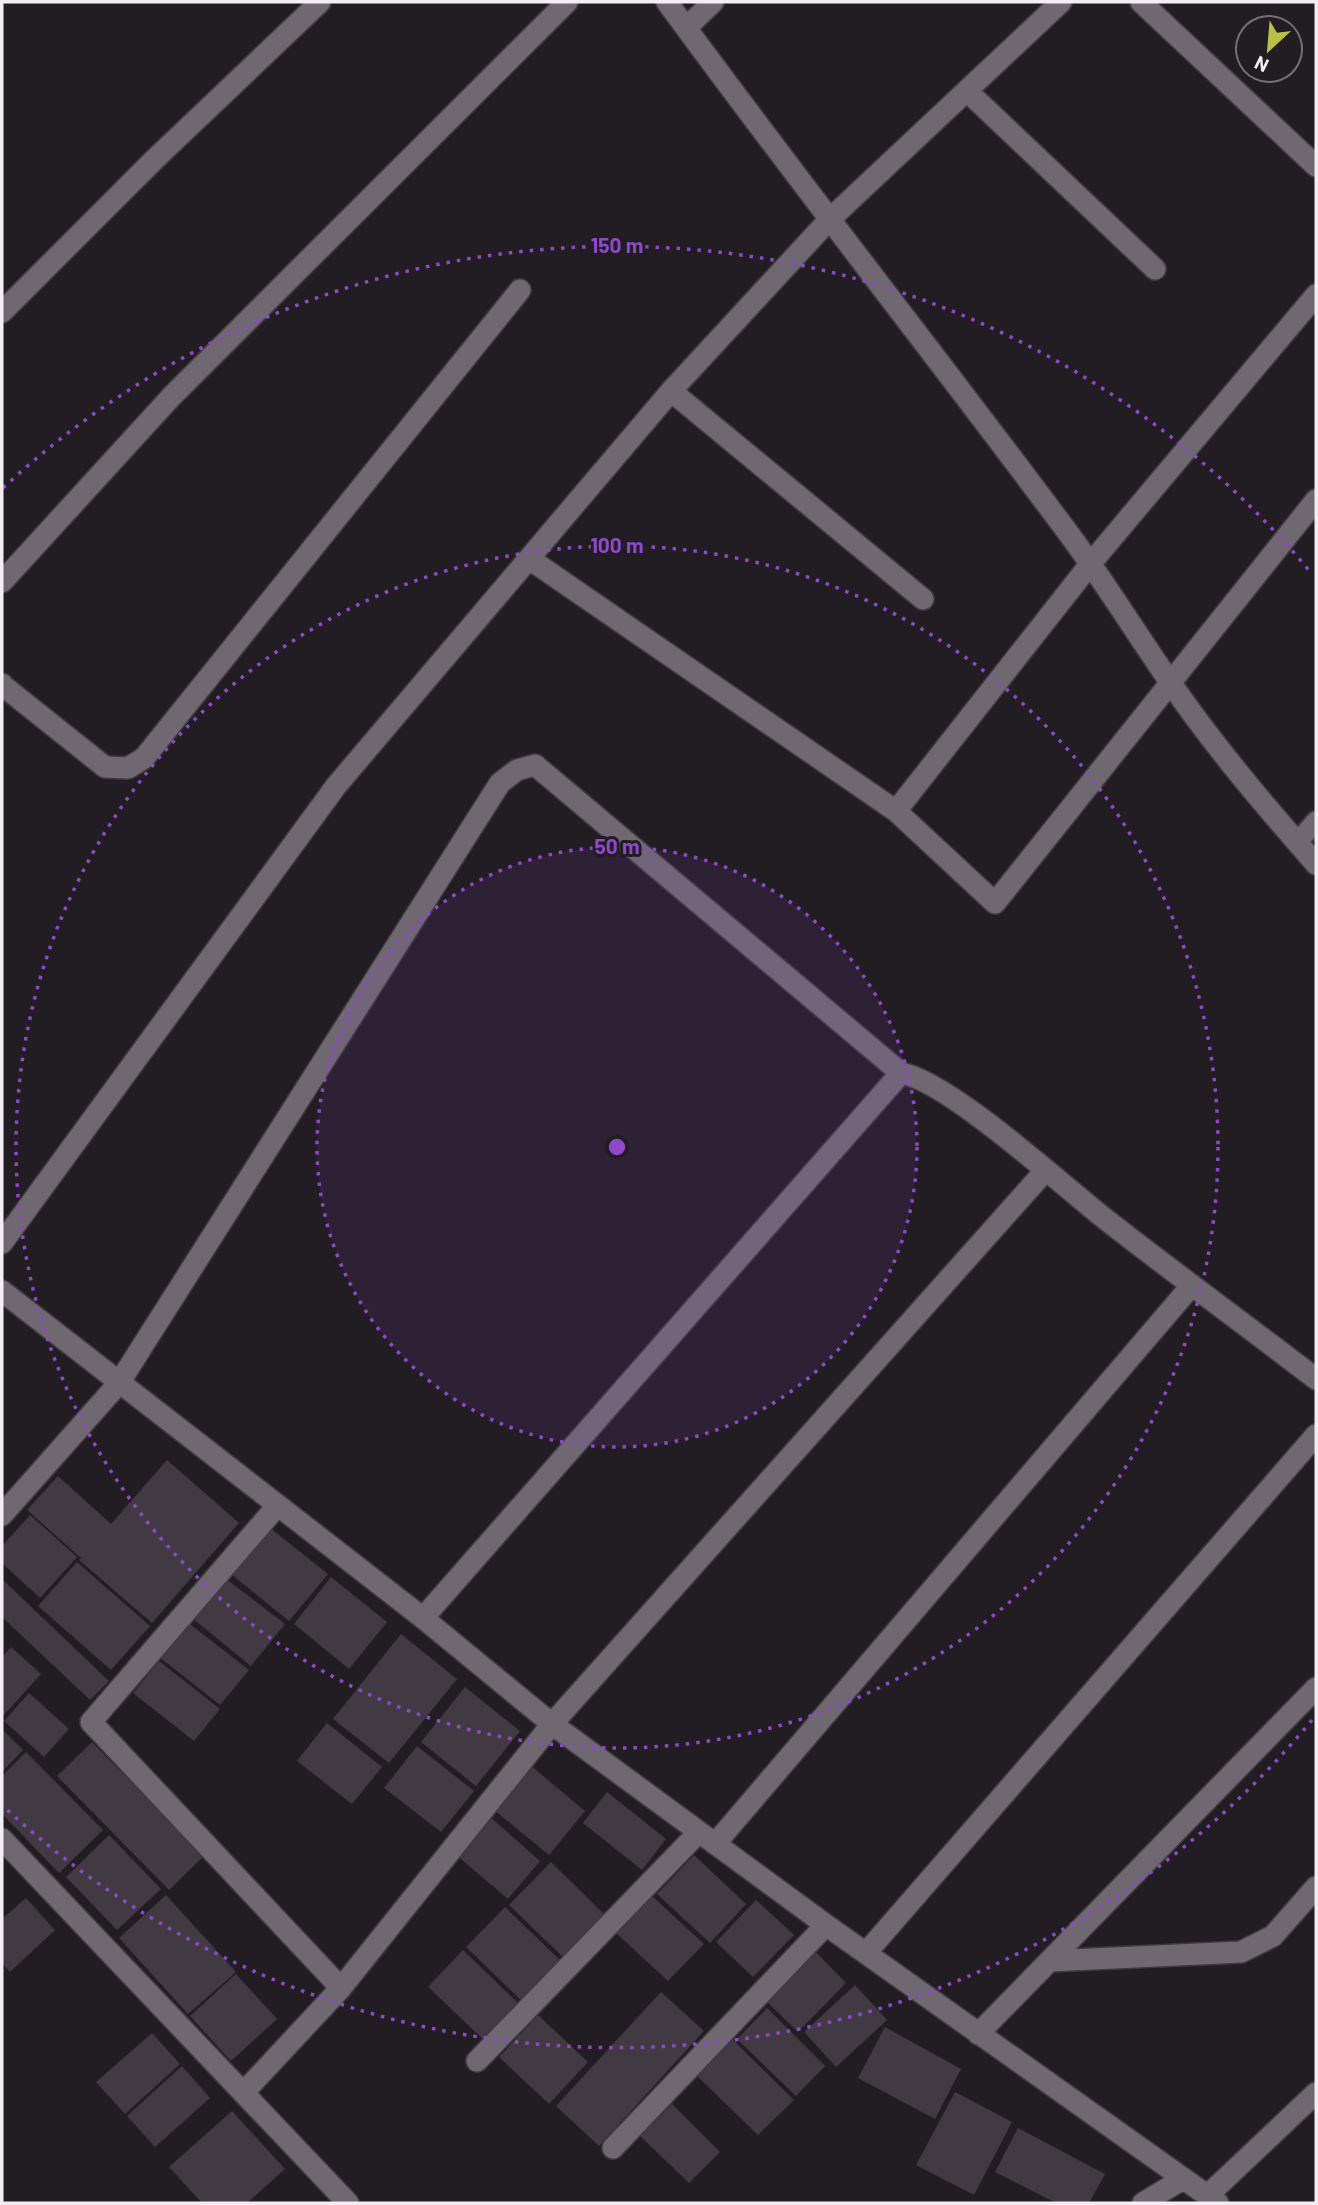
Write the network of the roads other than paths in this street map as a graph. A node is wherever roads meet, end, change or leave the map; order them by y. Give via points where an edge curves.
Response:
1 (320, 2) edge
2 (567, 2) edge
3 (667, 2) edge
4 (713, 2) edge
5 (1061, 2) edge
6 (1141, 2) edge
7 (686, 28) junction
8 (967, 91) junction
9 (1316, 166) edge
10 (828, 221) junction
11 (1155, 269) dead end
12 (520, 290) dead end
13 (1316, 295) edge
14 (2, 312) edge
15 (671, 391) junction
16 (1316, 500) edge
17 (531, 560) junction
18 (1091, 563) junction
19 (2, 582) edge
20 (923, 599) dead end
21 (1171, 683) junction
22 (2, 685) edge
23 (896, 811) junction
24 (1316, 821) edge
25 (1298, 842) junction
26 (1316, 864) edge
27 (901, 1073) junction
28 (1045, 1171) junction
29 (2, 1243) edge
30 (1192, 1285) junction
31 (2, 1291) edge
32 (1316, 1379) edge
33 (119, 1383) junction
34 (1316, 1435) edge
35 (278, 1505) junction
36 (2, 1515) edge
37 (423, 1618) junction
38 (1316, 1688) edge
39 (552, 1724) junction
40 (707, 1838) junction
41 (2, 1839) edge
42 (1316, 1887) edge
43 (826, 1925) junction
44 (866, 1953) junction
45 (1051, 1961) junction
46 (341, 1988) junction
47 (978, 2034) junction
48 (477, 2062) dead end
49 (244, 2092) junction
50 (1316, 2093) edge
51 (613, 2148) dead end
52 (1183, 2179) junction
53 (1213, 2199) edge
54 (348, 2203) edge
55 (1143, 2203) edge

1 - 14 street
2 - 19 street via 171,397
3 - 7 street
4 - 7 street
5 - 8 street
6 - 9 street
7 - 10 street
8 - 10 street
8 - 11 street
10 - 15 street
10 - 18 street via 918,332
12 - 22 street via 144,758 128,768 105,766
13 - 18 street
15 - 17 street
15 - 20 street
16 - 21 street
17 - 23 street
17 - 29 street via 336,786
18 - 21 street
18 - 23 street
21 - 23 street via 995,903
21 - 25 street via 1236,770
24 - 25 lane
25 - 26 street
27 - 28 street via 925,1080
27 - 33 street via 535,765 517,770 500,783
27 - 37 street
28 - 30 street
28 - 39 street
30 - 32 street
30 - 40 street
31 - 33 street
33 - 35 street
33 - 36 street
34 - 44 street
35 - 37 street
35 - 46 street via 91,1722
37 - 39 street
38 - 45 street
39 - 40 street
39 - 46 street
40 - 43 street
40 - 48 street
41 - 49 street
42 - 45 street via 1273,1936 1241,1952
43 - 44 street
43 - 51 street
44 - 47 street
45 - 47 street
46 - 49 street
47 - 52 street
49 - 54 street
50 - 53 street
52 - 53 street
52 - 55 street

